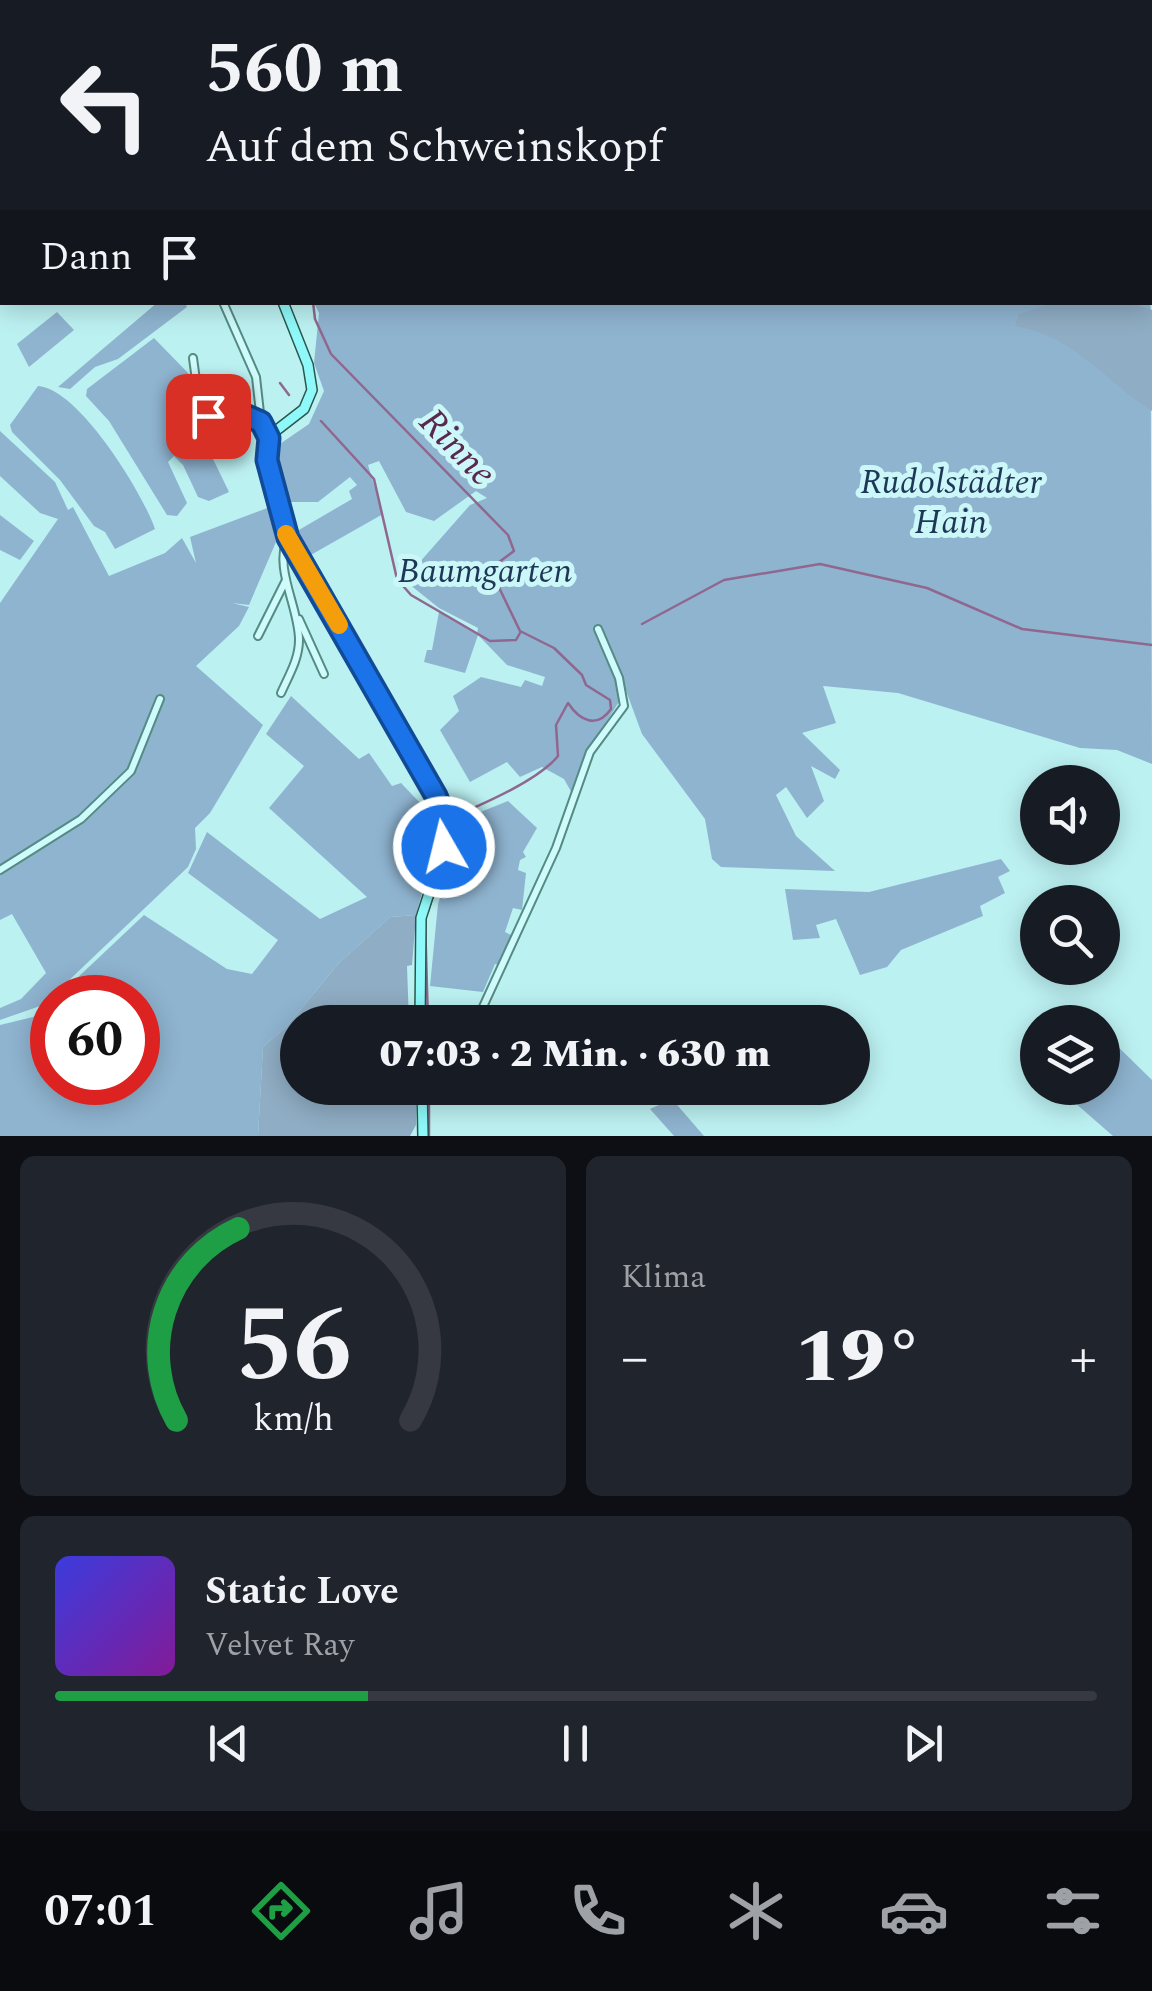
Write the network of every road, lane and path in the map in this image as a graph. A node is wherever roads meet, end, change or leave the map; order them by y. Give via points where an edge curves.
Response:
1 (224, 305) edge
2 (285, 305) edge
3 (193, 358) dead end
4 (261, 422) junction
5 (269, 438) junction
6 (288, 538) junction
7 (287, 579) junction
8 (297, 614) junction
9 (598, 628) dead end
10 (258, 636) dead end
11 (324, 674) dead end
12 (282, 693) dead end
13 (160, 699) dead end
14 (0, 870) edge
15 (420, 1005) edge
16 (484, 1005) edge
17 (423, 1105) edge
18 (424, 1136) edge

1 - 4 street via 256,377
2 - 5 main road via 312,390 300,414
3 - 4 street via 200,410 212,418 238,412
4 - 5 street
5 - 6 main road via 267,460
6 - 7 street via 281,553
6 - 15 main road via 444,816 444,847 421,918
7 - 8 street
7 - 10 street
8 - 11 street
8 - 12 street via 296,660
9 - 16 street via 624,706 590,752 556,848
13 - 14 street via 131,771 80,818
17 - 18 main road

